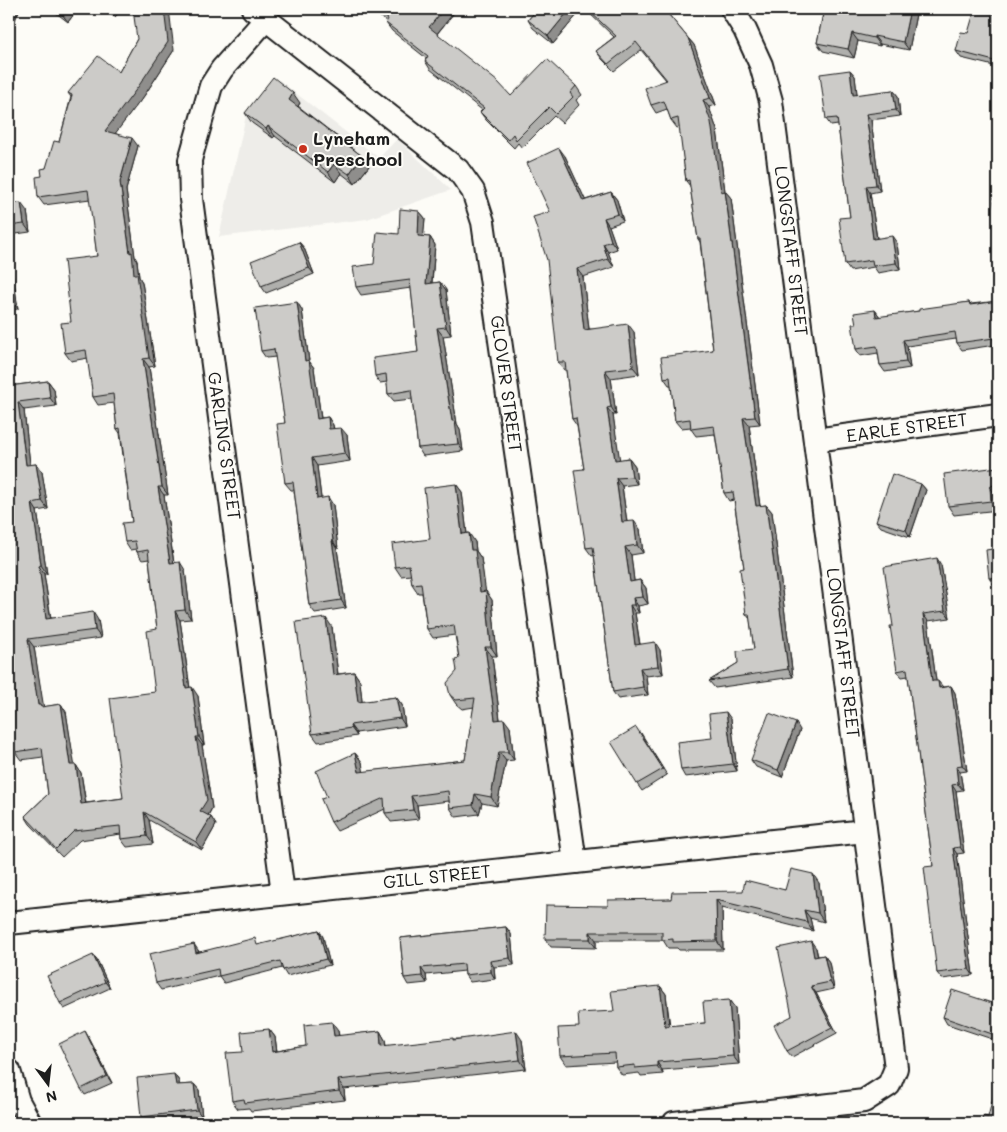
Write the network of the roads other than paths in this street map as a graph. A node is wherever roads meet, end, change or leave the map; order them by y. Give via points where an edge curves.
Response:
1 (732, 9) edge
2 (260, 14) edge
3 (998, 415) edge
4 (815, 440) junction
5 (866, 831) junction
6 (575, 862) junction
7 (283, 893) junction
8 (9, 923) edge
9 (9, 1071) edge
10 (30, 1123) edge
11 (674, 1123) edge

1 - 4 street, LONGSTAFF STREET via 761,65 771,101
2 - 6 street, GLOVER STREET via 458,170 473,191 483,222
2 - 7 street, GARLING STREET via 211,86 190,160 191,199
3 - 4 street, EARLE STREET
4 - 5 street, LONGSTAFF STREET
5 - 6 street, GILL STREET
5 - 11 street, LONGSTAFF STREET via 896,1068 889,1084 864,1101
6 - 7 street, GILL STREET
7 - 8 street, GILL STREET
9 - 10 street via 18,1101

